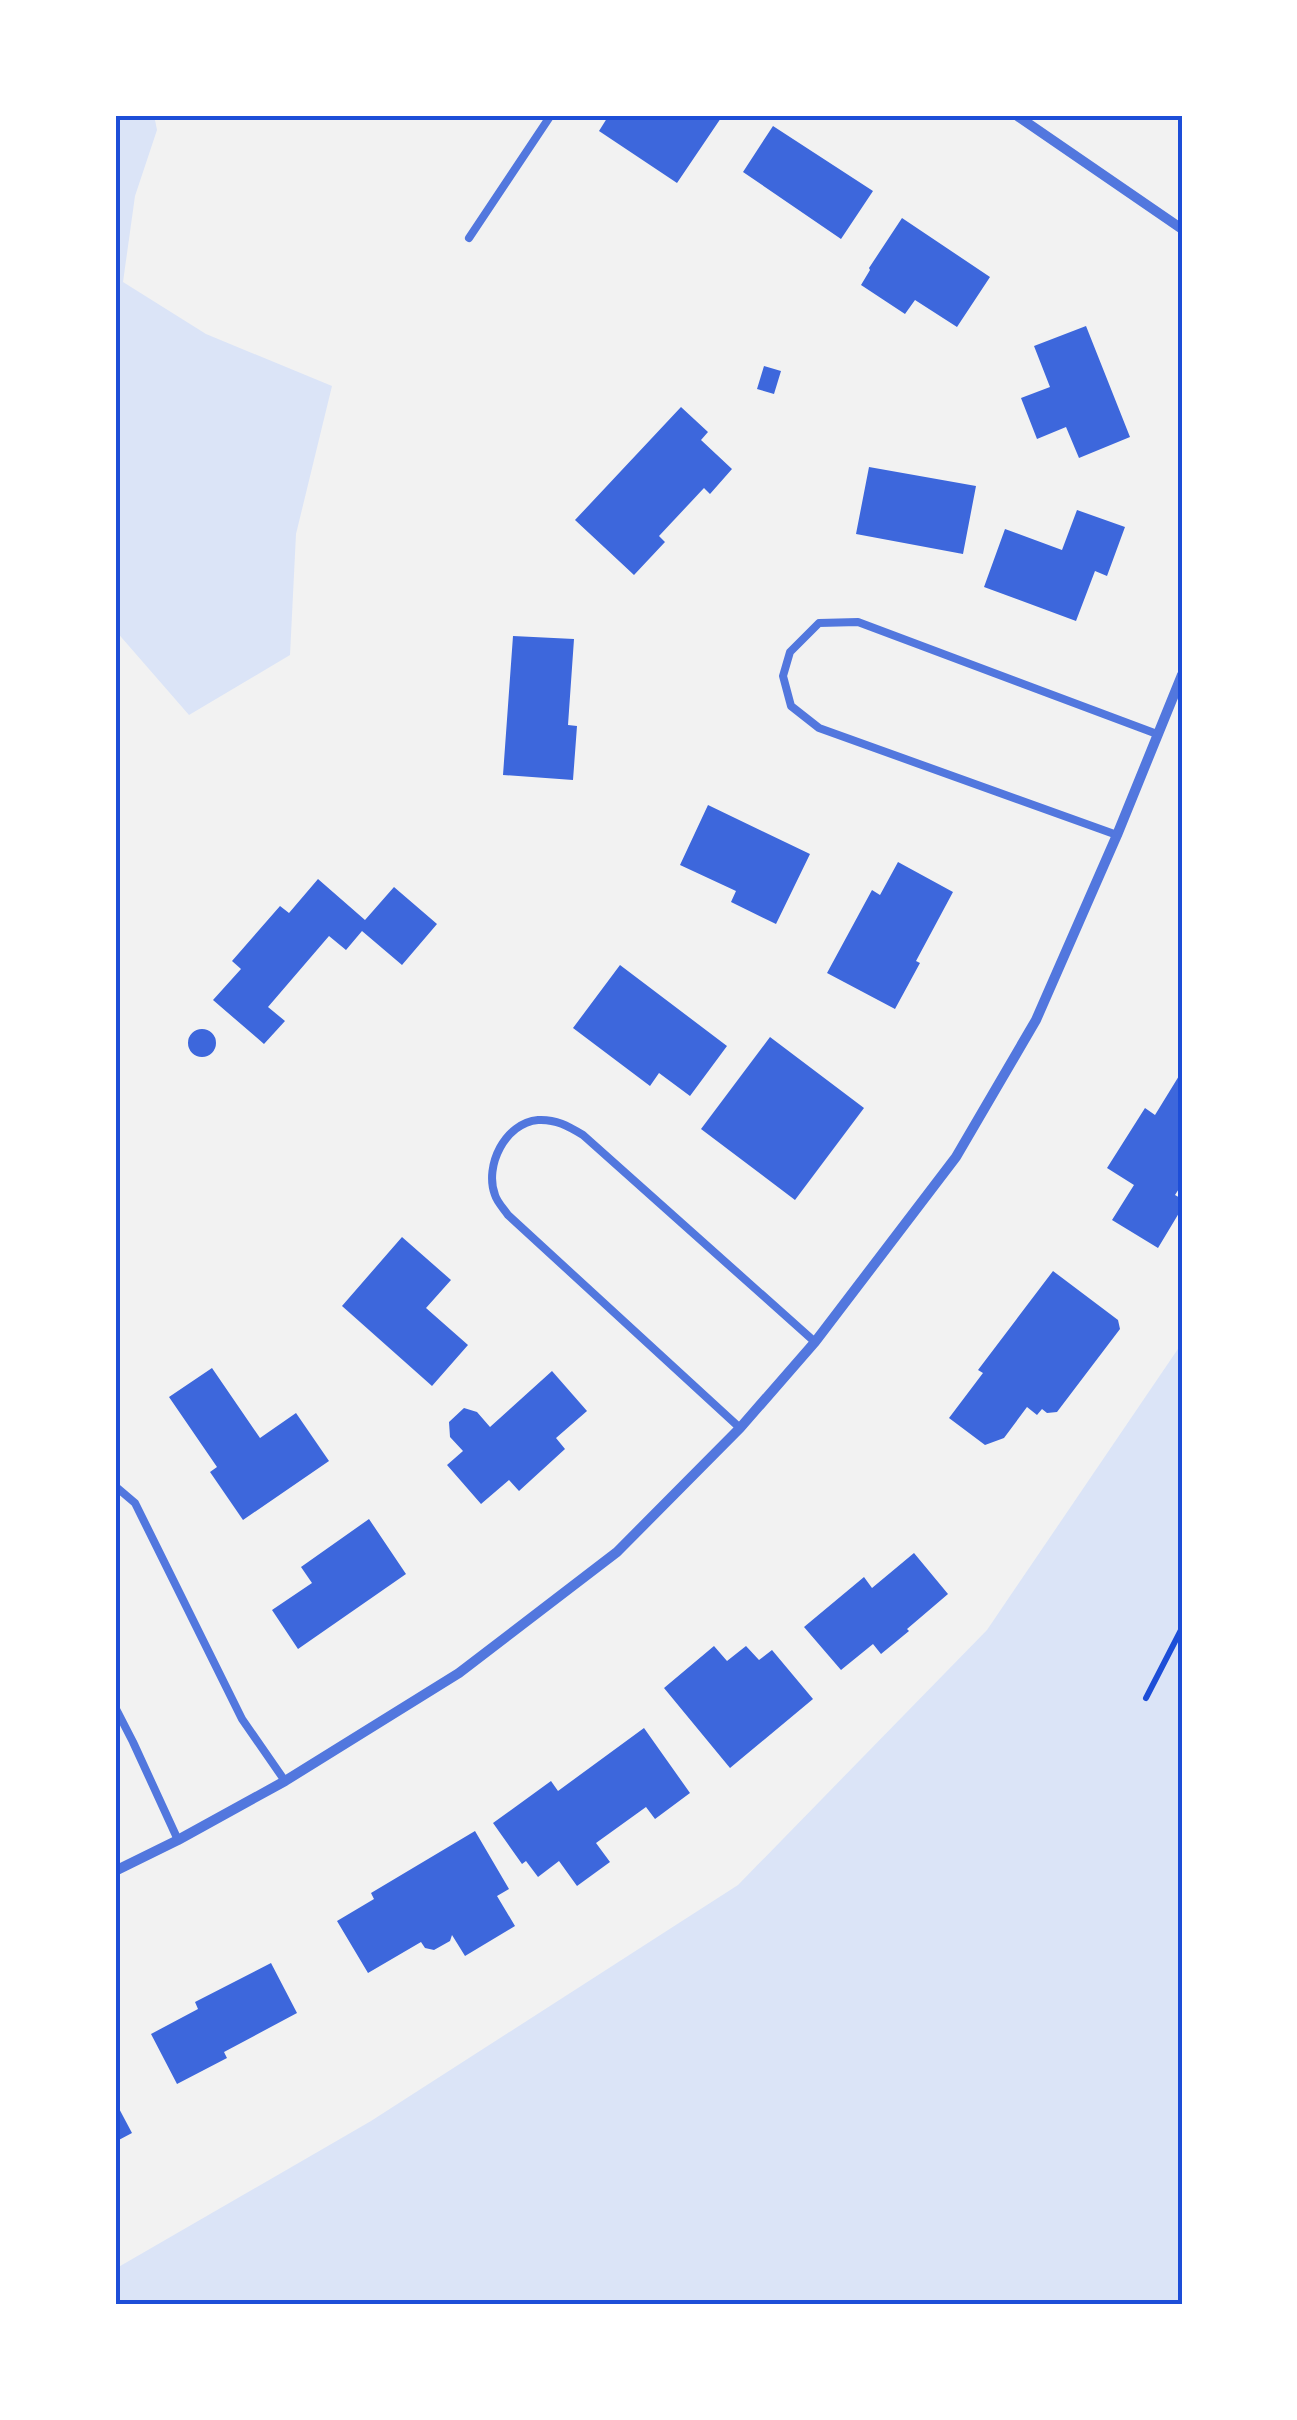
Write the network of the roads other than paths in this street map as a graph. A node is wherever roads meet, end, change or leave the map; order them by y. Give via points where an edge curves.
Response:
1 (551, 115) edge
2 (1016, 115) edge
3 (1182, 229) edge
4 (469, 238) dead end
5 (1182, 675) edge
6 (1157, 734) junction
7 (1117, 835) junction
8 (814, 1342) junction
9 (740, 1428) junction
10 (115, 1486) edge
11 (115, 1707) edge
12 (284, 1781) junction
13 (178, 1840) junction
14 (115, 1872) edge

1 - 4 lane
2 - 3 street
5 - 6 street
6 - 7 street
6 - 7 lane via 858,622 819,623 790,652 783,676 791,706 819,728
7 - 8 street via 1036,1020 956,1157
8 - 9 street
8 - 9 lane via 583,1135 561,1122 534,1120 506,1138 492,1176 508,1215
9 - 12 street via 617,1552 459,1673
10 - 12 lane via 134,1503 242,1720
11 - 13 lane
12 - 13 street
13 - 14 street

